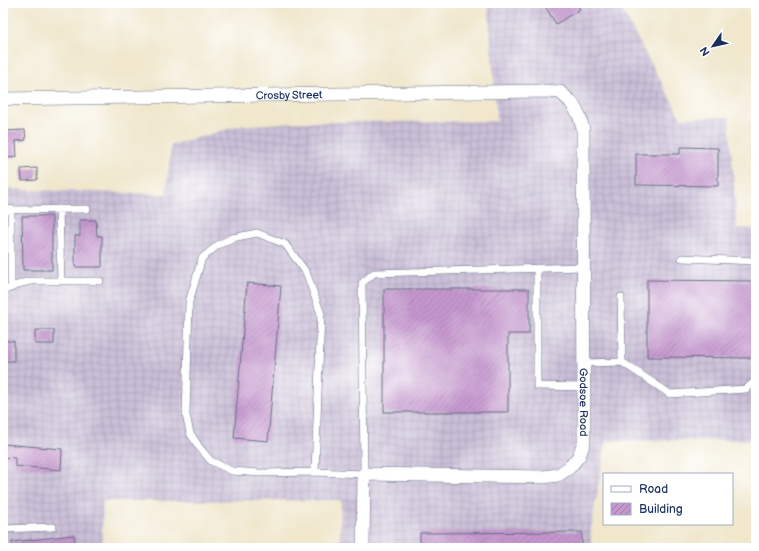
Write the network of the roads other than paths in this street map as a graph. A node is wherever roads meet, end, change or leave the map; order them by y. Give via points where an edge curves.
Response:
1 (3, 99) edge
2 (571, 102) joint
3 (59, 209) junction
4 (87, 209) dead end
5 (3, 210) edge
6 (11, 210) junction
7 (682, 258) dead end
8 (756, 261) edge
9 (583, 267) junction
10 (537, 268) junction
11 (61, 280) junction
12 (100, 281) dead end
13 (11, 288) junction
14 (3, 291) edge
15 (621, 297) dead end
16 (622, 362) junction
17 (584, 363) junction
18 (756, 380) edge
19 (584, 387) junction
20 (315, 472) junction
21 (364, 474) junction
22 (53, 527) dead end
23 (3, 529) edge
24 (363, 548) edge

1 - 2 street, Crosby Street via 543,91 560,92
2 - 9 street, Godsoe Road via 579,115 583,129
3 - 4 lane
3 - 6 lane
3 - 11 lane
5 - 6 lane
6 - 13 lane
7 - 8 lane
9 - 10 lane
9 - 17 street, Godsoe Road
10 - 19 lane via 537,386
10 - 21 lane via 374,273 362,283
11 - 12 lane
11 - 13 lane via 31,281
13 - 14 lane
15 - 16 lane
16 - 17 lane
16 - 18 lane via 670,394 746,389
17 - 19 street, Godsoe Road
19 - 21 street, Godsoe Road via 584,442 579,456 558,475 544,477
20 - 20 lane via 321,314 306,272 285,244 257,233 232,238 202,258 188,302 186,415 190,433 211,461 232,472
20 - 21 lane
21 - 24 street
22 - 23 lane

